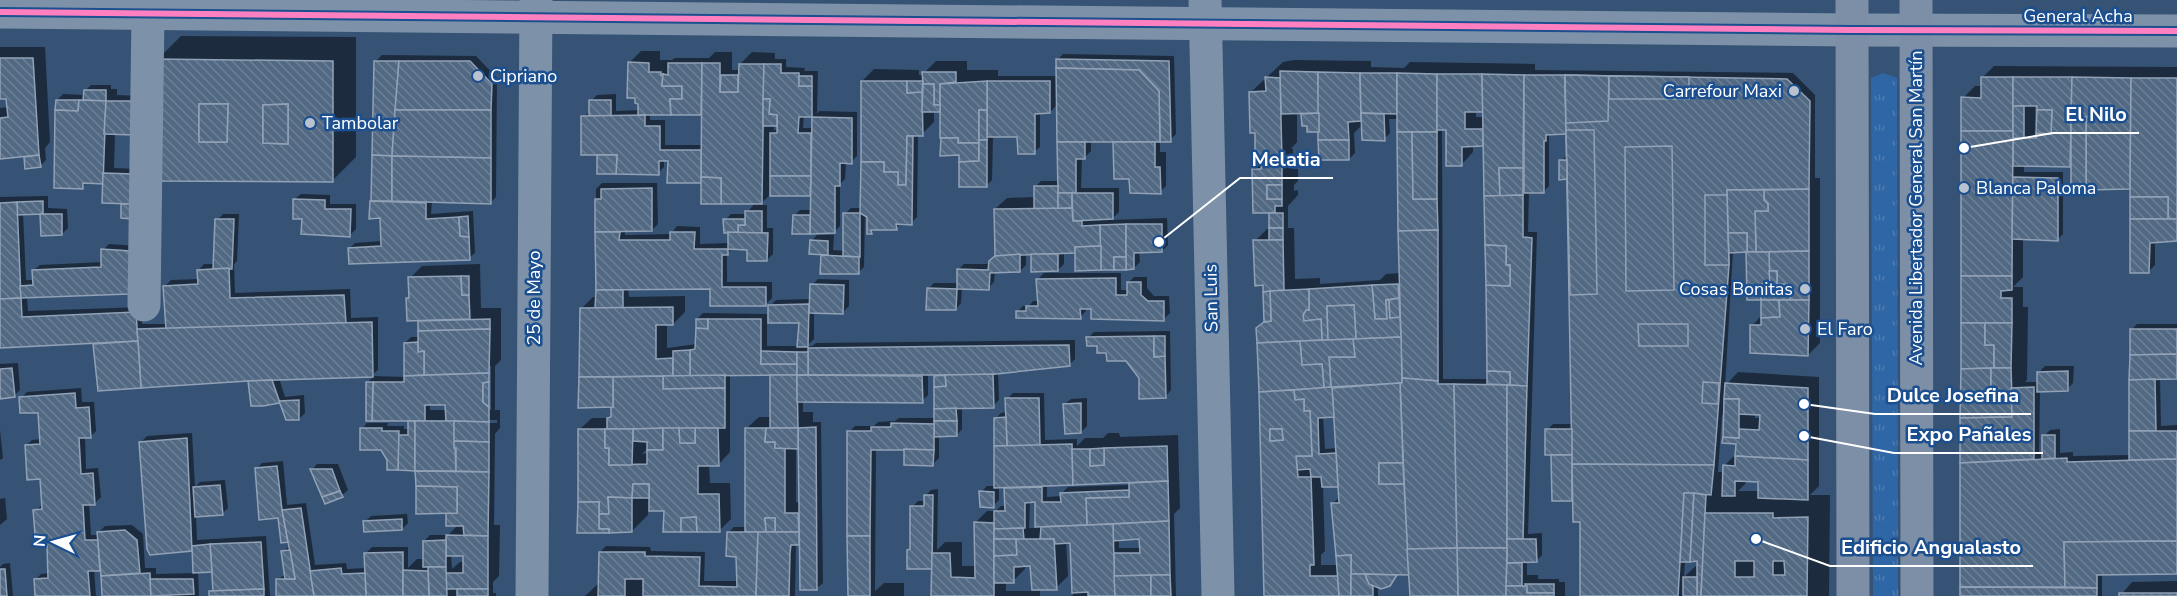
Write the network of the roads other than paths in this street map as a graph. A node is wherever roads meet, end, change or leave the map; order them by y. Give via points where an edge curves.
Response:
1 (536, 9) edge
2 (0, 12) edge
3 (1205, 12) edge
4 (148, 13) junction
5 (1852, 15) edge
6 (1916, 15) edge
7 (2177, 31) edge
8 (144, 305) dead end
9 (532, 596) edge
10 (1218, 596) edge
11 (1853, 596) edge
12 (1917, 596) edge

1 - 3 street, General Acha
1 - 4 street, General Acha
1 - 9 street, 25 de Mayo
2 - 4 street, General Acha
3 - 5 street, General Acha
3 - 10 street, San Luis
4 - 8 street
5 - 6 street, General Acha
5 - 11 main road
6 - 7 street, General Acha
6 - 12 main road, Avenida Libertador General San Martín

